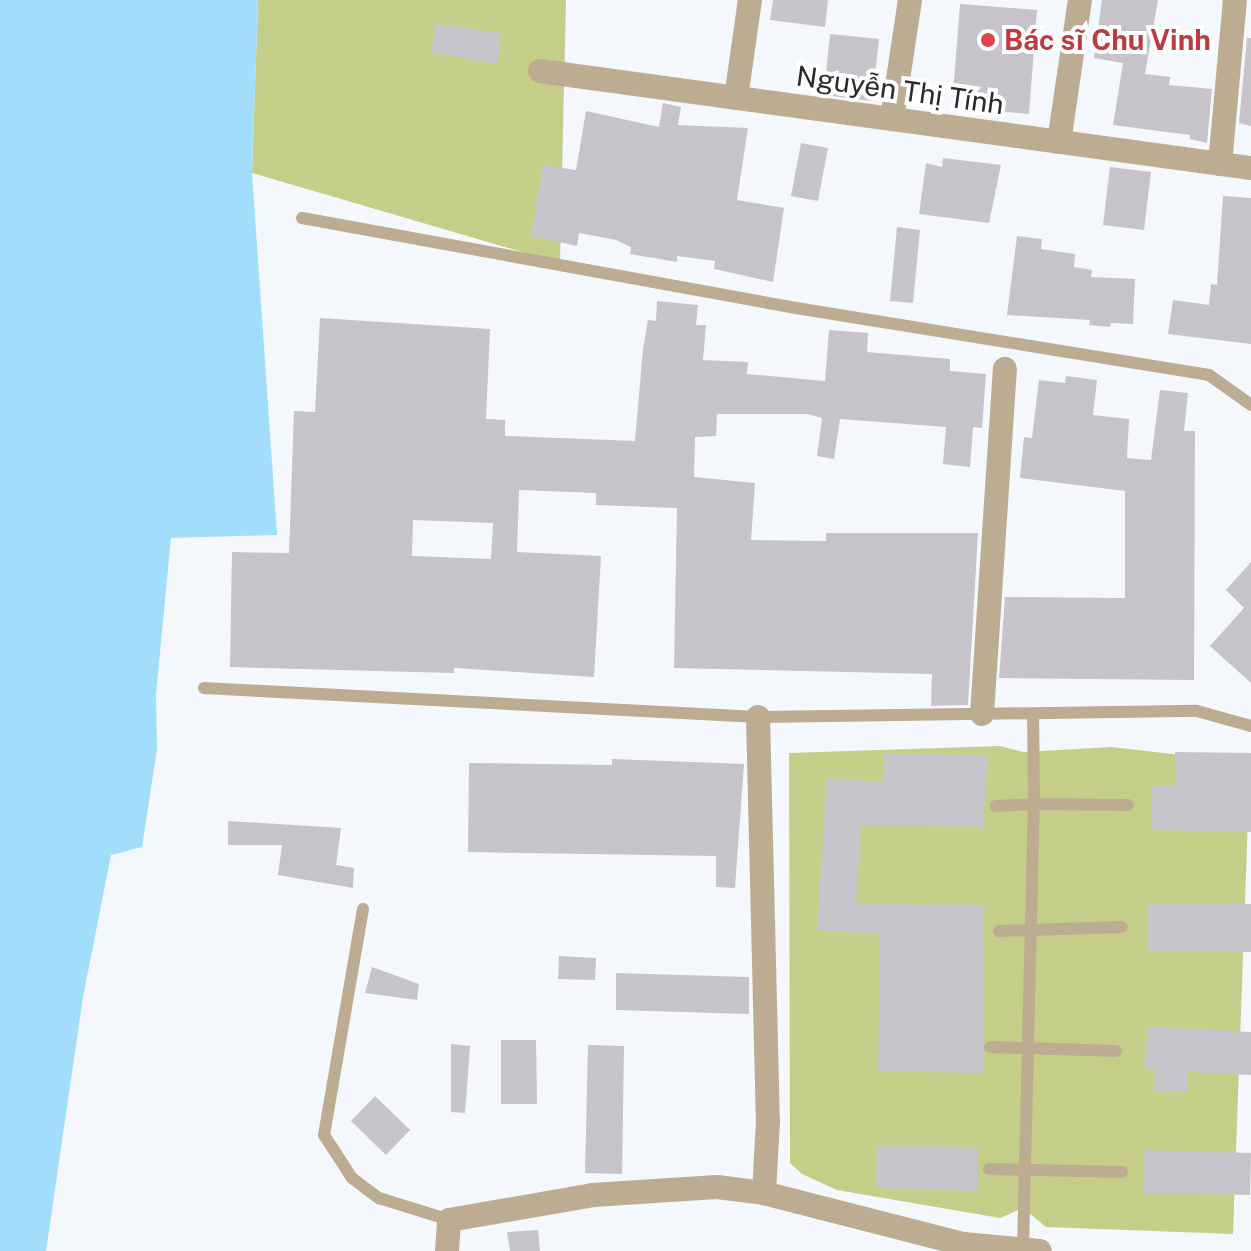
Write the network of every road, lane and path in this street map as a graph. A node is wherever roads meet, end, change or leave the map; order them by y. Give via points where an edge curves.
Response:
1 (750, 0) edge
2 (910, 0) edge
3 (1080, 0) edge
4 (1235, 0) edge
5 (540, 71) dead end
6 (736, 98) junction
7 (892, 119) junction
8 (1059, 142) junction
9 (1220, 164) junction
10 (1251, 168) edge
11 (302, 218) dead end
12 (1005, 369) dead end
13 (1251, 405) edge
14 (204, 688) dead end
15 (982, 714) junction
16 (1033, 714) junction
17 (758, 717) junction
18 (1251, 726) edge
19 (1034, 804) junction
20 (1128, 805) dead end
21 (996, 806) dead end
22 (363, 909) dead end
23 (1122, 927) dead end
24 (1031, 929) junction
25 (999, 931) dead end
26 (990, 1047) dead end
27 (1028, 1049) junction
28 (1116, 1051) dead end
29 (989, 1169) dead end
30 (1025, 1169) junction
31 (1122, 1172) dead end
32 (764, 1193) junction
33 (449, 1220) junction
34 (1032, 1250) edge
35 (447, 1251) edge

1 - 6 street
2 - 7 street
3 - 8 street
4 - 9 street
5 - 6 street, Nguyễn Thị Tính
6 - 7 street, Nguyễn Thị Tính
7 - 8 street, Nguyễn Thị Tính
8 - 9 street, Nguyễn Thị Tính
9 - 10 street, Nguyễn Thị Tính
11 - 13 lane via 796,308 1209,375
12 - 15 street
14 - 17 lane
15 - 16 lane
15 - 17 lane
16 - 18 lane via 1197,711
16 - 19 lane
17 - 32 street via 768,1121
19 - 20 lane
19 - 21 lane
19 - 24 lane
22 - 33 lane via 324,1135 352,1178 379,1198
23 - 24 lane
24 - 25 lane
24 - 27 lane
26 - 27 lane
27 - 28 lane
27 - 30 lane
29 - 30 lane
30 - 31 lane
30 - 34 lane
32 - 33 street via 717,1187 593,1195
32 - 34 street via 963,1244
33 - 35 street

